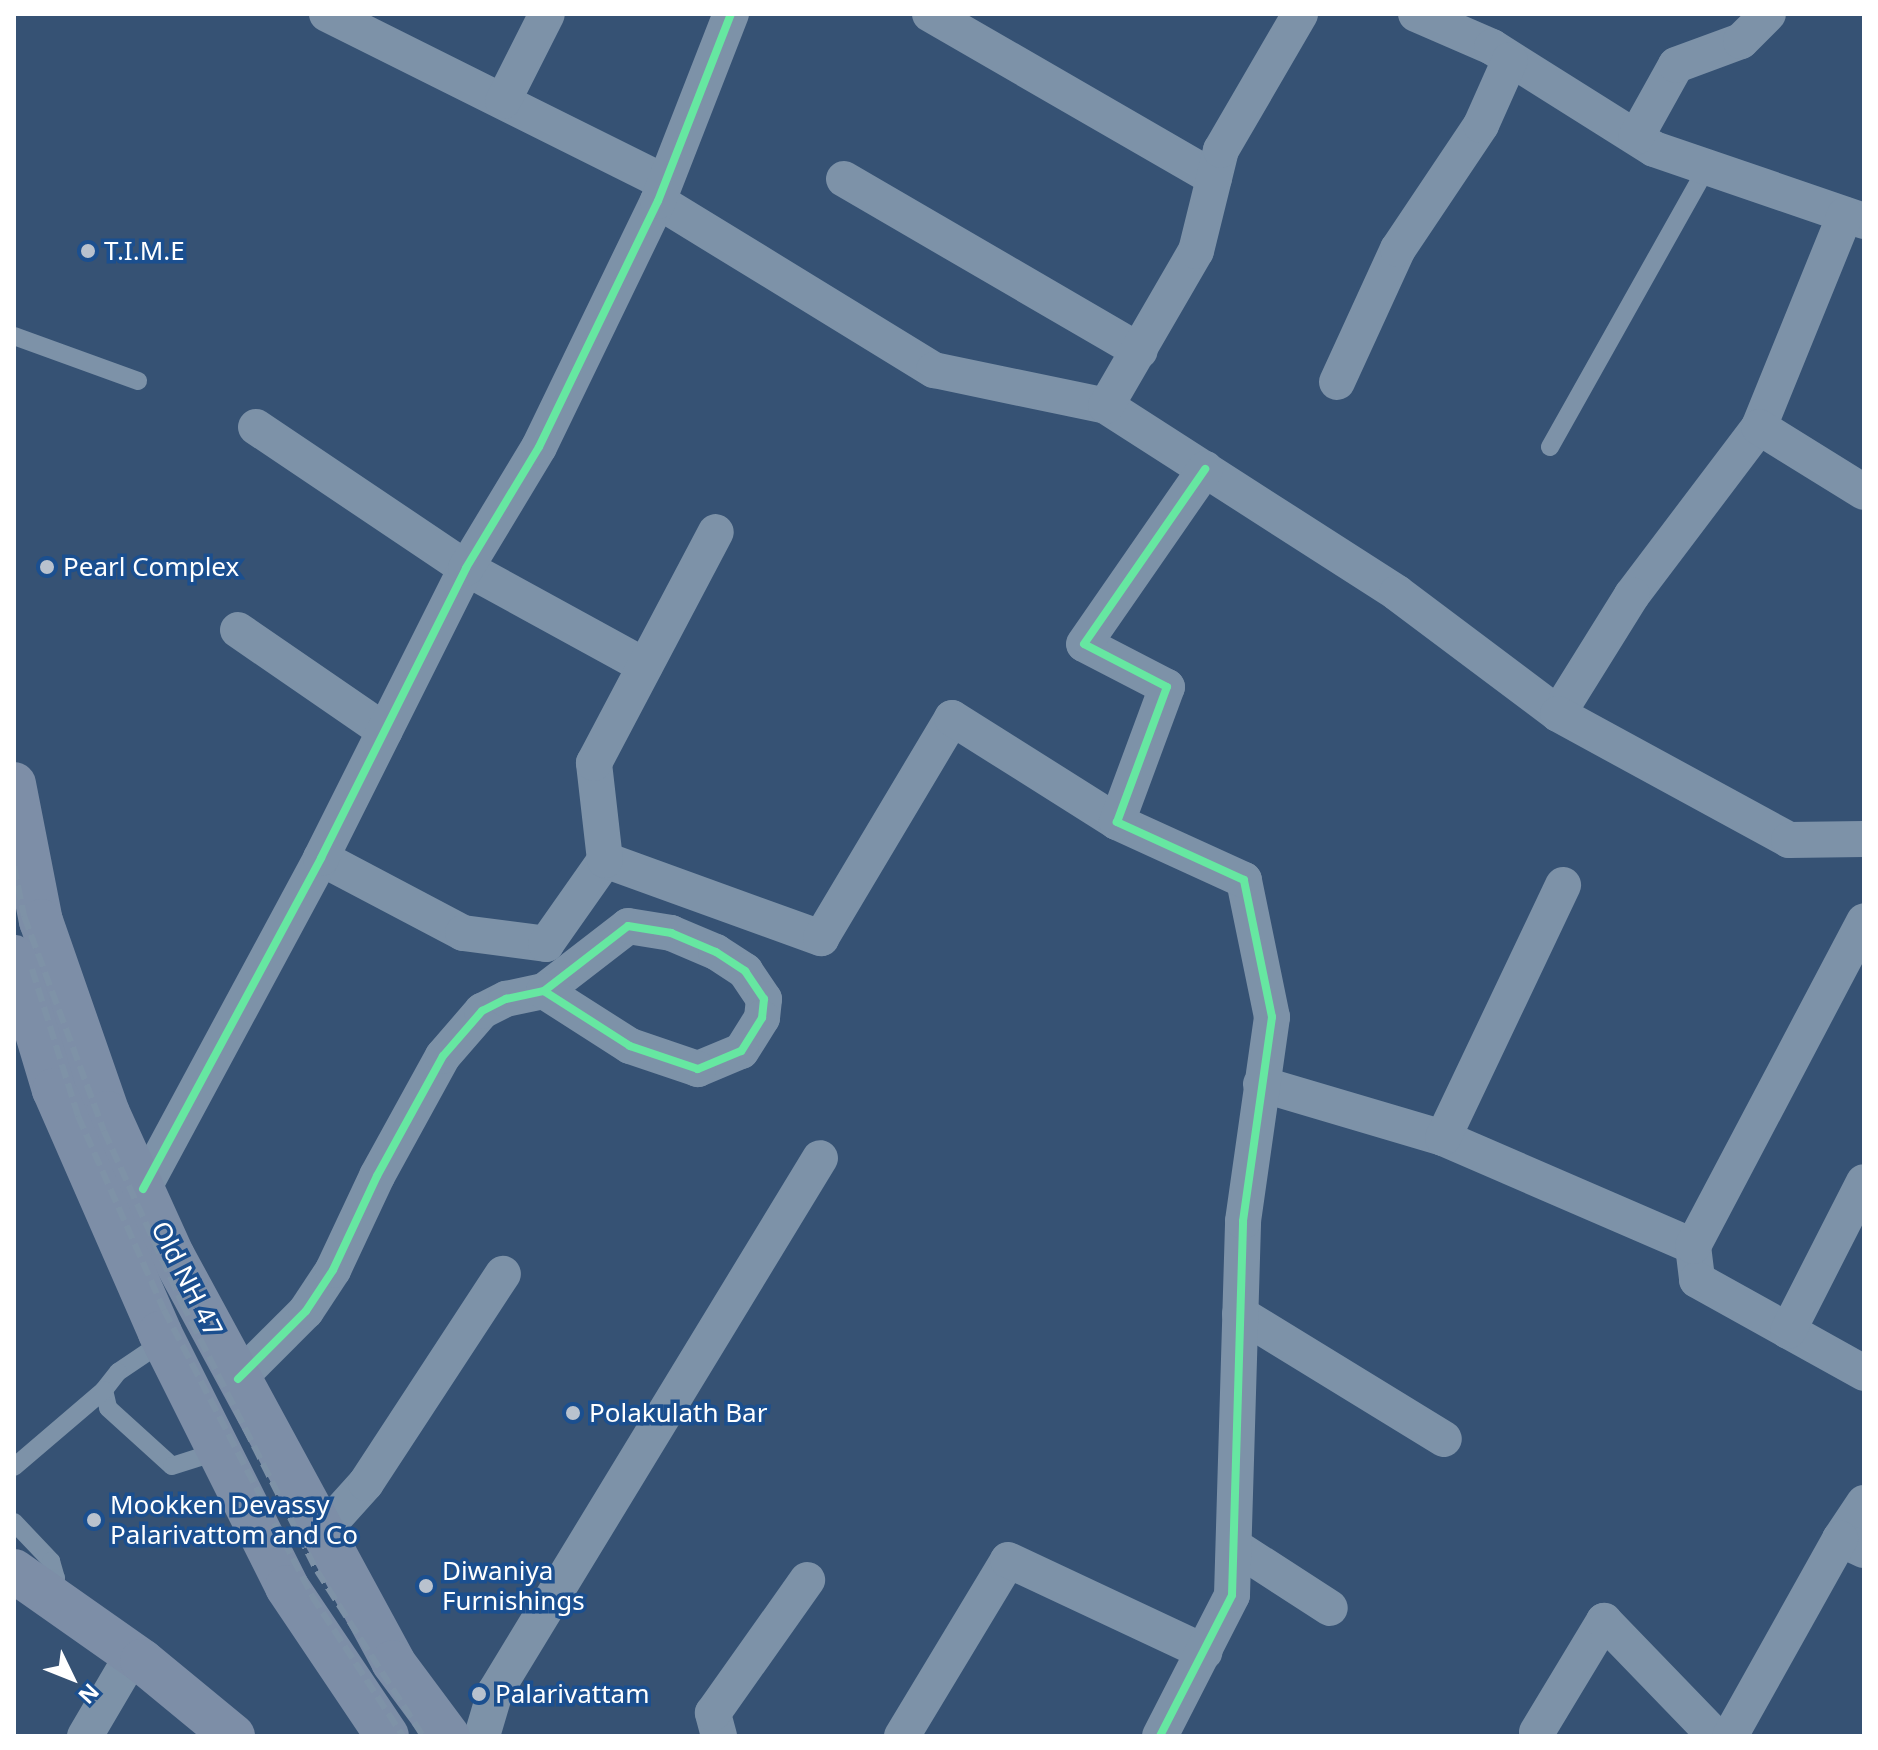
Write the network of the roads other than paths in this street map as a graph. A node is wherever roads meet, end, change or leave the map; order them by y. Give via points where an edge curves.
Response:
1 (327, 14) edge
2 (547, 14) edge
3 (731, 14) edge
4 (930, 14) edge
5 (1300, 14) edge
6 (1416, 14) edge
7 (1768, 14) edge
8 (1510, 60) junction
9 (503, 101) junction
10 (1636, 137) junction
11 (1707, 167) junction
12 (1214, 178) junction
13 (844, 179) dead end
14 (661, 191) junction
15 (1855, 218) edge
16 (14, 336) edge
17 (1140, 351) junction
18 (138, 381) dead end
19 (1337, 382) dead end
20 (1106, 406) junction
21 (256, 427) dead end
22 (1759, 427) junction
23 (1550, 447) dead end
24 (1205, 469) junction
25 (1864, 492) edge
26 (716, 532) dead end
27 (466, 568) junction
28 (238, 630) dead end
29 (645, 666) junction
30 (1558, 714) junction
31 (385, 731) junction
32 (14, 784) edge
33 (1117, 822) junction
34 (1864, 839) edge
35 (321, 858) junction
36 (605, 860) junction
37 (1563, 885) dead end
38 (1864, 921) edge
39 (14, 957) edge
40 (544, 991) junction
41 (1261, 1084) junction
42 (1443, 1138) junction
43 (820, 1158) dead end
44 (1864, 1182) edge
45 (143, 1189) junction
46 (1693, 1246) junction
47 (503, 1274) dead end
48 (1240, 1314) junction
49 (1788, 1331) junction
50 (164, 1341) junction
51 (1864, 1373) edge
52 (238, 1379) junction
53 (104, 1390) junction
54 (1444, 1439) dead end
55 (219, 1451) junction
56 (14, 1467) edge
57 (1864, 1503) edge
58 (14, 1522) edge
59 (321, 1533) junction
60 (1852, 1544) edge
61 (1234, 1546) junction
62 (14, 1571) edge
63 (807, 1580) dead end
64 (50, 1594) junction
65 (1330, 1608) dead end
66 (1204, 1652) junction
67 (132, 1656) junction
68 (1537, 1732) dead end
69 (85, 1736) edge
70 (233, 1736) edge
71 (387, 1736) edge
72 (448, 1736) edge
73 (482, 1736) edge
74 (719, 1736) edge
75 (902, 1736) edge
76 (1160, 1736) edge
77 (1715, 1736) edge
78 (1730, 1736) edge

1 - 9 street
2 - 9 street
3 - 14 street
4 - 12 street
5 - 12 street via 1221,150
6 - 8 street
7 - 10 street via 1741,41 1676,65
8 - 10 street
8 - 19 street via 1481,125 1398,249
9 - 14 street
10 - 11 street
11 - 15 street
11 - 23 lane
12 - 17 street via 1196,251
13 - 17 street
14 - 20 street via 934,370
14 - 27 street via 539,447
15 - 22 street
16 - 18 lane
17 - 20 street
20 - 24 street
21 - 27 street
22 - 25 street
22 - 30 street via 1632,595
24 - 30 street via 1397,593
24 - 33 street via 1084,644 1167,687
26 - 29 street
27 - 29 street
27 - 31 street
28 - 31 street
29 - 36 street via 594,763
30 - 34 street via 1789,840
31 - 35 street
32 - 45 main road, Old NH 47 via 41,921 108,1113
33 - 36 street via 952,718 821,938
33 - 41 street via 1244,880 1272,1017
35 - 36 street via 463,933 546,944
35 - 45 street
37 - 42 street
38 - 46 street
39 - 50 main road, Old NH 47 via 54,1090
40 - 40 street via 628,926 671,933 716,952 745,971 764,999 762,1018 741,1051 698,1069 630,1046
40 - 52 street via 506,999 482,1011 443,1056 327,1280 306,1311
41 - 42 street
41 - 48 street via 1243,1221
42 - 46 street
43 - 73 street via 495,1692
44 - 49 street
45 - 52 main road, Old NH 47
46 - 49 street via 1697,1280
47 - 59 street via 366,1483
48 - 54 street
48 - 61 street
49 - 51 street
50 - 53 lane via 132,1360
50 - 55 main road, Old NH 47
52 - 59 main road, Old NH 47
53 - 55 lane via 108,1408 124,1426 172,1466
53 - 56 lane
55 - 71 main road, Old NH 47 via 287,1587
57 - 60 street
58 - 64 lane via 51,1561 56,1578
59 - 72 main road, Old NH 47 via 393,1662
60 - 78 street
61 - 65 street
61 - 66 street via 1232,1595
62 - 64 main road
63 - 74 street via 713,1713
64 - 67 main road
66 - 75 street via 1008,1560
66 - 76 street
67 - 69 street
67 - 70 main road
68 - 77 street via 1604,1621

